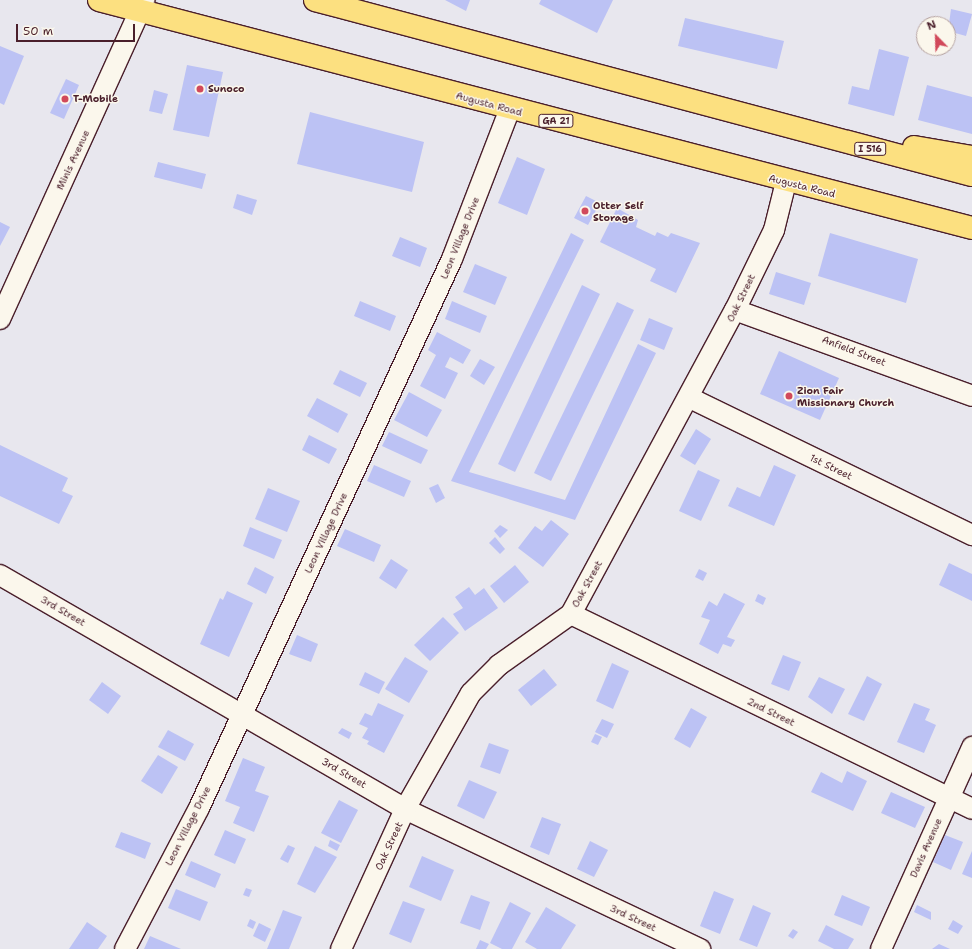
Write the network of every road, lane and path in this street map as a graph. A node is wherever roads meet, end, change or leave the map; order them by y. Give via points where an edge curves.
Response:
1 (100, 0) edge
2 (315, 0) edge
3 (143, 6) edge
4 (510, 109) junction
5 (769, 122) junction
6 (972, 157) edge
7 (972, 175) edge
8 (786, 182) junction
9 (972, 228) edge
10 (735, 310) junction
11 (0, 319) edge
12 (972, 396) edge
13 (690, 398) junction
14 (972, 535) edge
15 (0, 575) edge
16 (570, 614) junction
17 (242, 714) junction
18 (972, 747) edge
19 (948, 798) junction
20 (406, 809) junction
21 (972, 810) edge
22 (125, 949) edge
23 (341, 949) edge
24 (700, 949) edge
25 (881, 949) edge

1 - 3 highway, Augusta Road / GA 21
2 - 5 highway
3 - 4 highway, Augusta Road / GA 21
3 - 11 street, Minis Avenue
4 - 8 highway, Augusta Road / GA 21
4 - 17 street, Leon Village Drive via 452,260
5 - 6 highway
5 - 7 highway, I 516
8 - 9 highway, Augusta Road / GA 21
8 - 10 street, Oak Street via 774,230
10 - 12 street, Anfield Street
10 - 13 street, Oak Street
13 - 14 street, 1st Street
13 - 16 street, Oak Street
15 - 17 street, 3rd Street
16 - 19 street, 2nd Street
16 - 20 street, Oak Street via 499,665 471,693
17 - 20 street, 3rd Street
17 - 22 street, Leon Village Drive via 199,808
18 - 19 street, Davis Avenue
19 - 21 street, 2nd Street
19 - 25 street, Davis Avenue
20 - 23 street, Oak Street
20 - 24 street, 3rd Street

